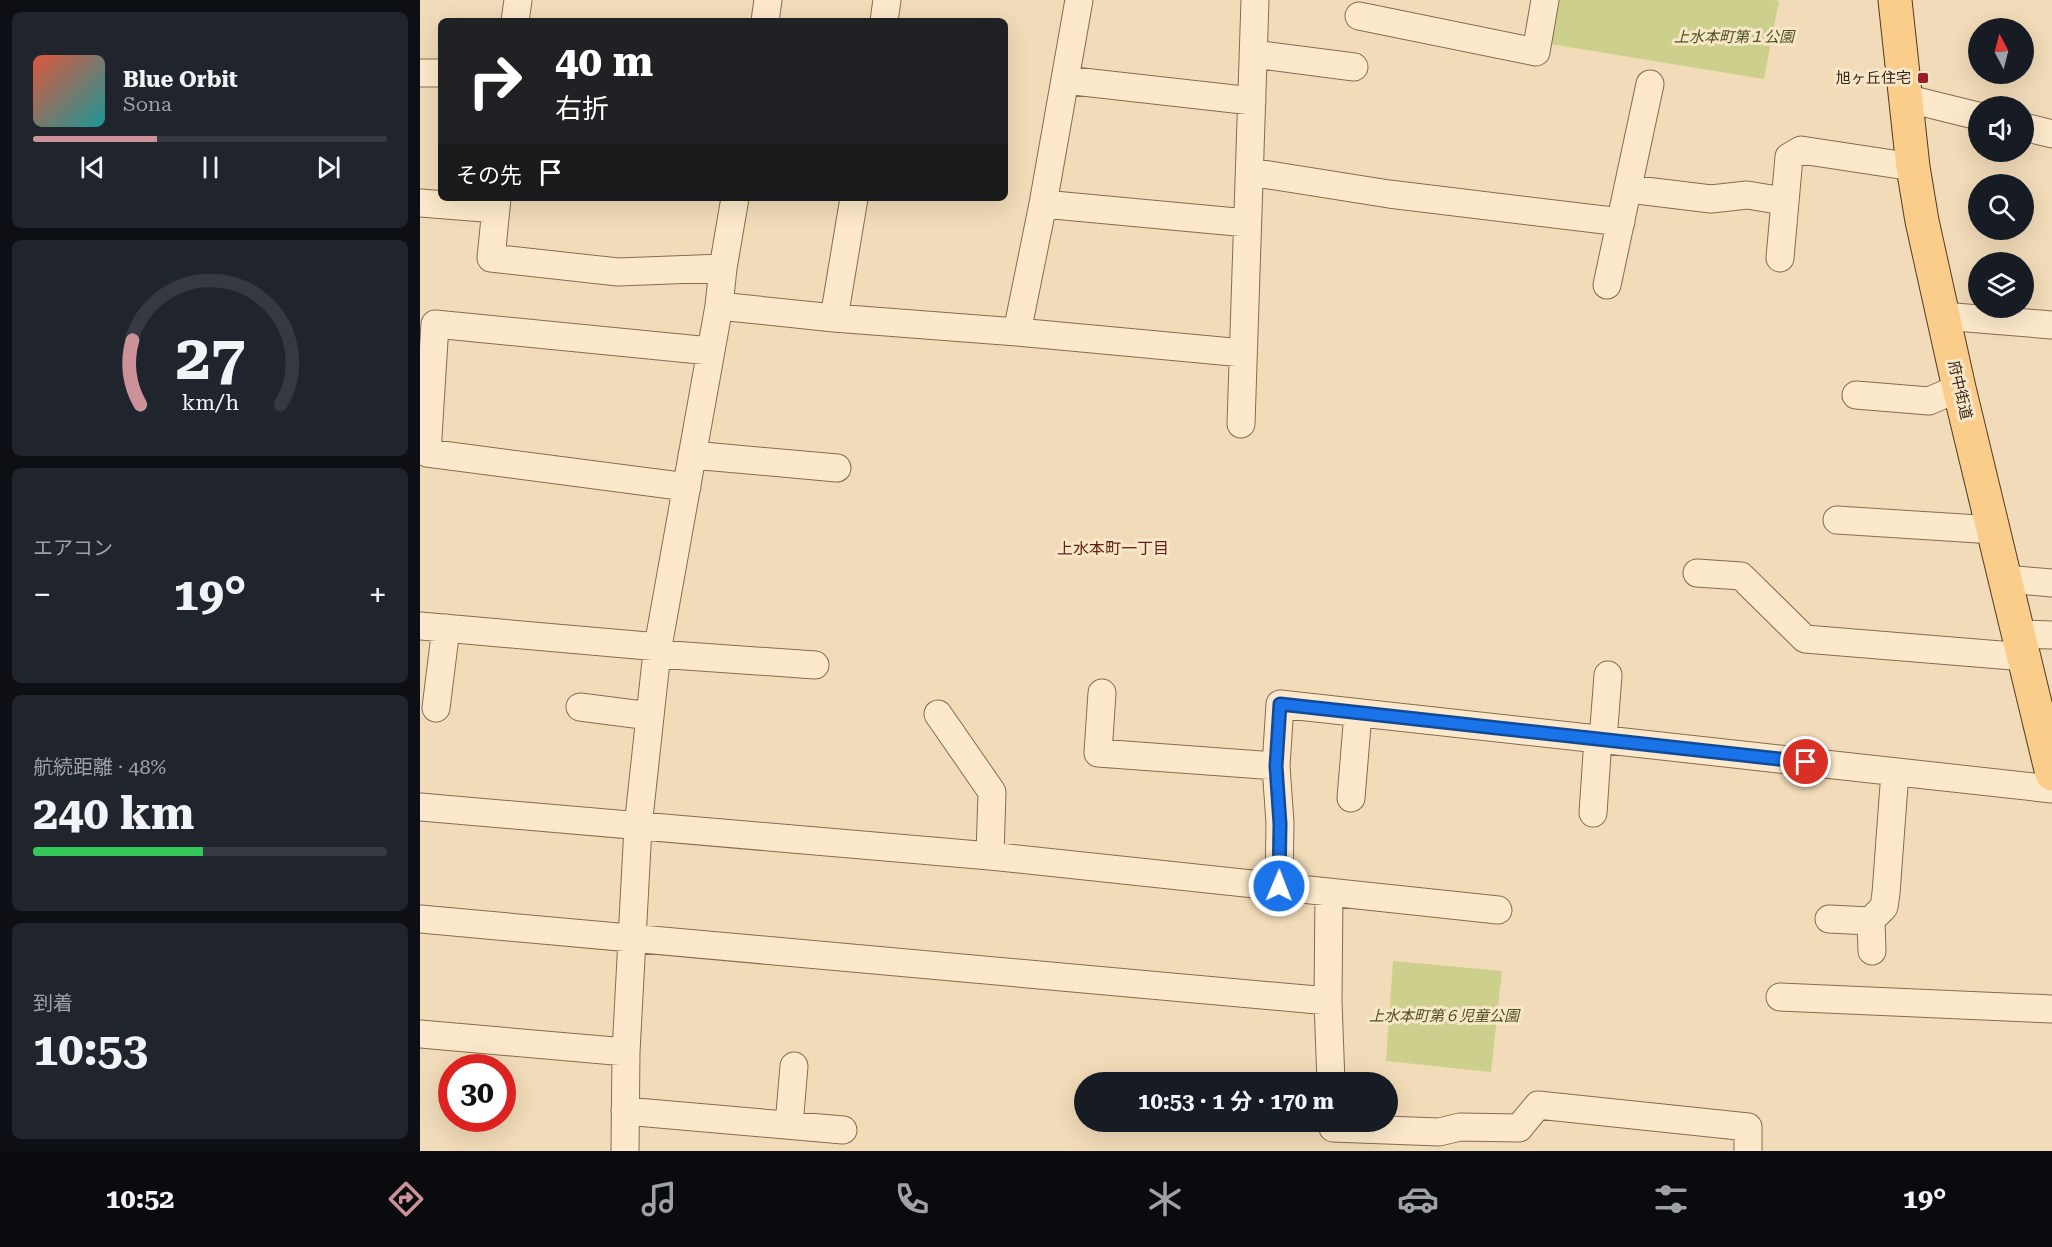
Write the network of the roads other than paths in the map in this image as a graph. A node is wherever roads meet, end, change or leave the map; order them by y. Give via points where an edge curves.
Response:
1 (518, 0) edge
2 (768, 0) edge
3 (887, 0) edge
4 (1079, 0) edge
5 (1255, 0) edge
6 (1545, 0) edge
7 (1894, 0) edge
8 (1359, 16) dead end
9 (515, 18) edge
10 (765, 18) edge
11 (884, 18) edge
12 (1253, 54) junction
13 (1354, 67) dead end
14 (420, 73) edge
15 (438, 73) edge
16 (1065, 80) junction
17 (1650, 84) dead end
18 (1905, 98) junction
19 (1252, 101) junction
20 (1968, 114) edge
21 (1913, 167) junction
22 (1250, 172) junction
23 (1629, 189) junction
24 (734, 201) edge
25 (854, 201) edge
26 (1784, 201) junction
27 (420, 203) edge
28 (497, 204) edge
29 (1043, 204) junction
30 (1621, 222) junction
31 (1248, 223) junction
32 (1780, 258) dead end
33 (723, 268) junction
34 (1607, 285) dead end
35 (719, 306) junction
36 (1943, 316) junction
37 (834, 318) junction
38 (2052, 325) edge
39 (1017, 332) junction
40 (710, 351) junction
41 (1243, 353) junction
42 (1959, 388) junction
43 (1856, 396) dead end
44 (1241, 424) dead end
45 (692, 455) junction
46 (837, 468) dead end
47 (687, 487) junction
48 (1837, 520) dead end
49 (1995, 530) junction
50 (1697, 573) dead end
51 (2007, 579) junction
52 (2052, 583) edge
53 (433, 627) edge
54 (2052, 635) edge
55 (2022, 646) junction
56 (658, 650) junction
57 (815, 665) dead end
58 (1608, 675) dead end
59 (1102, 693) dead end
60 (580, 707) dead end
61 (436, 708) dead end
62 (1358, 712) junction
63 (938, 714) dead end
64 (650, 716) junction
65 (1601, 739) junction
66 (1276, 766) junction
67 (1895, 772) junction
68 (2052, 774) edge
69 (2052, 789) edge
70 (1351, 798) dead end
71 (420, 807) edge
72 (1593, 813) dead end
73 (638, 827) junction
74 (990, 856) junction
75 (1279, 886) junction
76 (1329, 892) junction
77 (1498, 910) dead end
78 (420, 919) edge
79 (1829, 919) dead end
80 (1871, 921) junction
81 (633, 938) junction
82 (1872, 951) dead end
83 (1780, 997) dead end
84 (1328, 1001) junction
85 (2052, 1009) edge
86 (420, 1034) edge
87 (626, 1052) junction
88 (794, 1066) dead end
89 (1331, 1072) edge
90 (625, 1111) junction
91 (789, 1125) junction
92 (843, 1130) dead end
93 (1332, 1134) edge
94 (1459, 1139) edge
95 (1522, 1140) edge
96 (625, 1151) edge
97 (1748, 1151) edge

1 - 9 street
2 - 10 street
3 - 11 street
4 - 16 street
5 - 12 street
6 - 8 street via 1536,52
7 - 18 main road, 府中街道
12 - 13 street
12 - 19 street
14 - 15 street
16 - 19 street
16 - 29 street
17 - 23 street
18 - 20 street
18 - 21 main road, 府中街道
19 - 22 street
21 - 26 street via 1801,150 1789,157
21 - 36 main road, 府中街道
22 - 30 street
22 - 31 street
23 - 26 street via 1711,199 1747,195
23 - 30 street
24 - 33 street
25 - 37 street
26 - 32 street
27 - 28 street
28 - 33 street via 491,258 618,272
29 - 31 street
29 - 39 street
30 - 34 street
31 - 41 street
33 - 35 street
35 - 37 street
35 - 40 street
36 - 38 street
36 - 42 main road, 府中街道
37 - 39 street
39 - 41 street
40 - 45 street
40 - 47 street via 435,324 427,453
41 - 44 street
42 - 43 street via 1929,401
42 - 49 main road, 府中街道
45 - 46 street
45 - 47 street
47 - 56 street
48 - 49 street
49 - 51 main road, 府中街道
50 - 55 street via 1741,576 1805,639
51 - 52 street
51 - 55 main road, 府中街道
53 - 56 street
53 - 61 street
54 - 55 street
55 - 68 main road, 府中街道
56 - 57 street
56 - 64 street
58 - 65 street
59 - 66 street via 1098,753
60 - 64 street
62 - 65 street
62 - 66 street via 1280,704
62 - 70 street
63 - 74 street via 992,792
64 - 73 street
65 - 67 street
65 - 72 street
66 - 75 street
67 - 69 street
67 - 80 street via 1884,907
71 - 73 street
73 - 74 street
73 - 81 street
74 - 75 street
75 - 76 street
76 - 77 street
76 - 84 street
78 - 81 street
79 - 80 street
80 - 82 street
81 - 84 street
81 - 87 street
83 - 85 street
84 - 89 street
86 - 87 street
87 - 90 street
88 - 91 street
90 - 91 street
90 - 96 street
91 - 92 street
93 - 94 street via 1439,1132
94 - 95 street
95 - 97 street via 1538,1105 1748,1127

